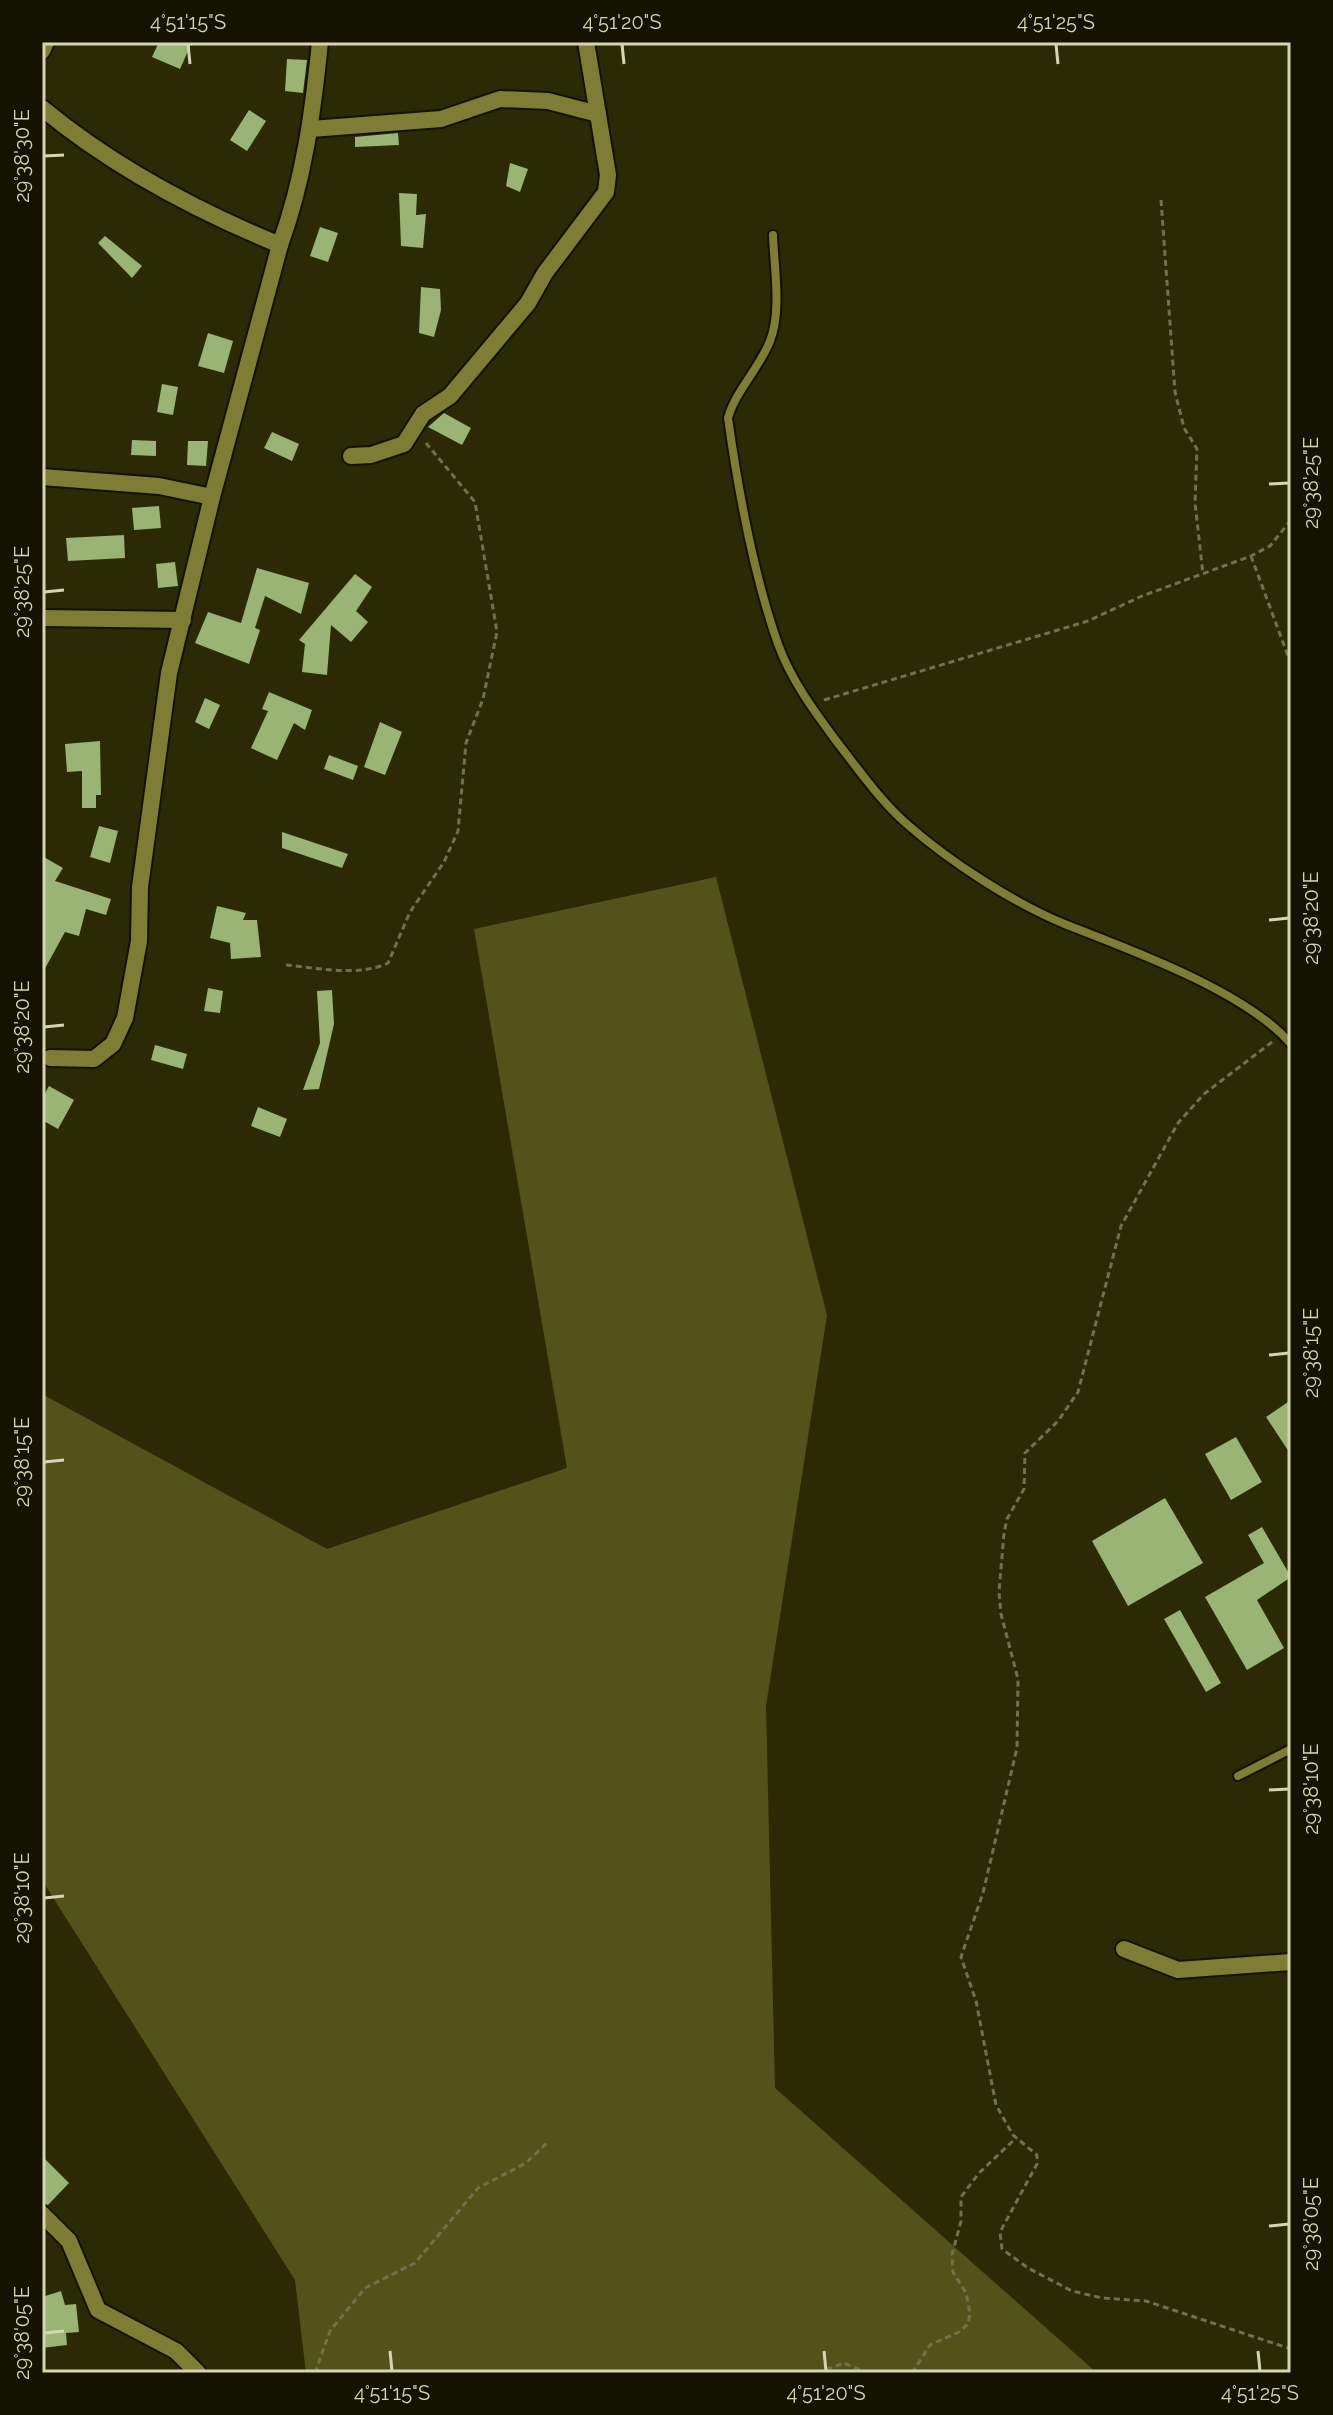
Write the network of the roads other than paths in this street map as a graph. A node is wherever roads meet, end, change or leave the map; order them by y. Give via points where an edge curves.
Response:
1 (46, 42) edge
2 (320, 42) edge
3 (586, 42) edge
4 (42, 51) edge
5 (42, 108) edge
6 (598, 114) junction
7 (311, 129) junction
8 (773, 235) dead end
9 (280, 245) junction
10 (351, 456) dead end
11 (42, 477) edge
12 (212, 497) junction
13 (42, 618) edge
14 (183, 620) junction
15 (1291, 1044) edge
16 (50, 1058) dead end
17 (1291, 1749) edge
18 (1238, 1776) dead end
19 (1124, 1949) dead end
20 (1291, 1962) edge
21 (42, 2214) edge
22 (198, 2373) edge

1 - 4 street
2 - 7 street
3 - 6 street
5 - 9 street via 198,209
6 - 7 street via 548,101 500,99 441,119
6 - 10 street via 606,192 528,303 450,396 423,414 416,430 395,449
7 - 9 street via 295,205
8 - 15 lane via 771,340 728,418 778,644 808,704 907,825 955,861 1064,924 1133,949 1254,1012
9 - 12 street
11 - 12 street via 159,486
12 - 14 street
13 - 14 street
14 - 16 street via 162,710 140,887 139,941 125,1018 113,1044 94,1059
17 - 18 lane
19 - 20 street via 1178,1970
21 - 22 street via 69,2241 98,2310 176,2351

